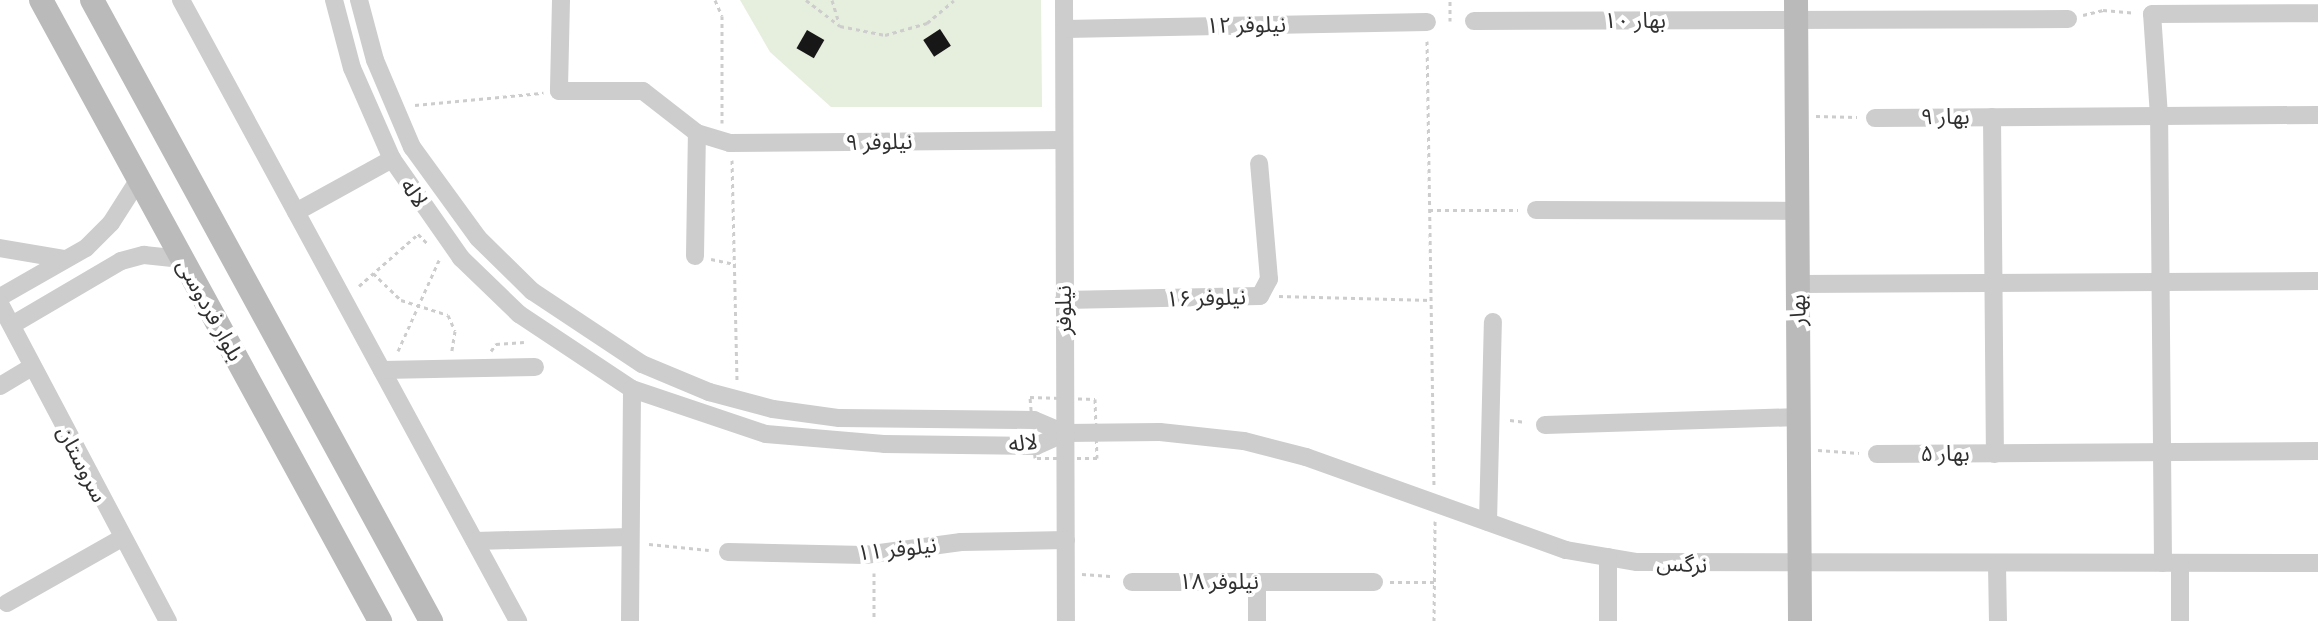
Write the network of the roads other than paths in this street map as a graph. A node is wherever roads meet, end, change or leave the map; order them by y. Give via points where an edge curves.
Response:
1 (41, 0) edge
2 (92, 0) edge
3 (181, 0) edge
4 (334, 0) edge
5 (359, 0) edge
6 (561, 0) edge
7 (1064, 0) edge
8 (1796, 10) edge
9 (2318, 13) edge
10 (2068, 19) road end
11 (1474, 21) road end
12 (1427, 22) road end
13 (1065, 29) junction
14 (2318, 115) edge
15 (2159, 116) junction
16 (1992, 117) junction
17 (1875, 118) road end
18 (697, 133) junction
19 (1062, 140) junction
20 (392, 159) junction
21 (1259, 163) dead end
22 (139, 179) junction
23 (1536, 210) road end
24 (1797, 211) junction
25 (296, 212) junction
26 (0, 248) edge
27 (695, 256) road end
28 (68, 259) junction
29 (182, 259) junction
30 (2318, 281) edge
31 (2161, 282) junction
32 (1993, 283) junction
33 (1798, 284) junction
34 (0, 297) edge
35 (1064, 300) junction
36 (0, 304) edge
37 (1493, 322) dead end
38 (12, 325) junction
39 (32, 367) junction
40 (535, 367) dead end
41 (382, 370) junction
42 (0, 386) edge
43 (632, 389) junction
44 (1799, 417) junction
45 (1545, 425) road end
46 (1065, 433) junction
47 (2318, 451) edge
48 (2162, 453) junction
49 (1877, 454) road end
50 (1995, 454) junction
51 (1488, 522) junction
52 (630, 537) junction
53 (120, 539) junction
54 (1066, 540) junction
55 (475, 541) junction
56 (728, 552) road end
57 (1608, 557) junction
58 (2318, 563) edge
59 (2171, 564) junction
60 (1997, 565) junction
61 (1800, 566) junction
62 (1132, 582) road end
63 (1257, 582) junction
64 (1374, 582) road end
65 (7, 603) dead end
66 (168, 621) edge
67 (380, 621) edge
68 (431, 621) edge
69 (518, 621) edge
70 (630, 621) edge
71 (1066, 621) edge
72 (1257, 621) edge
73 (1608, 621) edge
74 (1800, 621) edge
75 (1998, 621) edge
76 (2180, 621) edge

1 - 22 main road, بلوار فردوسی
2 - 68 main road, بلوار فردوسی
3 - 25 street
4 - 20 street, لاله via 352,68
5 - 46 street, لاله via 412,147 478,238 532,291 642,364 738,400 839,418 1034,420
6 - 18 street via 559,91 643,91
7 - 13 street, نیلوفر
8 - 10 street, بهار ۱۰
8 - 11 street, بهار ۱۰
8 - 24 main road, بهار
9 - 15 street via 2152,14
12 - 13 street, نیلوفر ۱۲
13 - 19 street, نیلوفر
14 - 15 street, بهار ۹
15 - 16 street, بهار ۹
15 - 31 street
16 - 17 street, بهار ۹
16 - 32 street
18 - 19 street, نیلوفر ۹ via 730,143
18 - 27 street
19 - 35 street, نیلوفر
20 - 25 street
20 - 43 street, لاله via 461,258 519,314
21 - 35 street, نیلوفر ۱۶ via 1269,279 1260,296
22 - 28 street via 111,223
22 - 29 main road, بلوار فردوسی
23 - 24 street
24 - 33 main road, بهار
25 - 41 street
26 - 28 street via 35,258
28 - 34 street
29 - 38 street via 144,255 121,261
29 - 67 main road, بلوار فردوسی
30 - 31 street
31 - 32 street
31 - 48 street
32 - 33 street
32 - 50 street
33 - 44 main road, بهار
35 - 46 street, نیلوفر
36 - 38 street, سروستان
37 - 51 street
38 - 39 street, سروستان
39 - 42 street
39 - 53 street, سروستان
40 - 41 street
41 - 55 street
43 - 46 street, لاله via 766,434 839,443 1036,446
43 - 52 street
44 - 45 street
44 - 61 main road, بهار
46 - 51 street, نرگس via 1160,432 1244,441 1306,457
46 - 54 street, نیلوفر
47 - 48 street, بهار ۵
48 - 50 street, بهار ۵
48 - 59 street
49 - 50 street, بهار ۵
51 - 57 street, نرگس via 1566,550
52 - 55 street
52 - 70 street
53 - 65 street
53 - 66 street, سروستان
54 - 56 street, نیلوفر ۱۱ via 961,542 874,554
54 - 71 street, نیلوفر
55 - 69 street
57 - 61 street, نرگس
57 - 73 street
58 - 59 street, نرگس
59 - 60 street, نرگس
59 - 76 street
60 - 61 street, نرگس
60 - 75 street
61 - 74 main road, بهار
62 - 63 street, نیلوفر ۱۸
63 - 64 street, نیلوفر ۱۸
63 - 72 street

